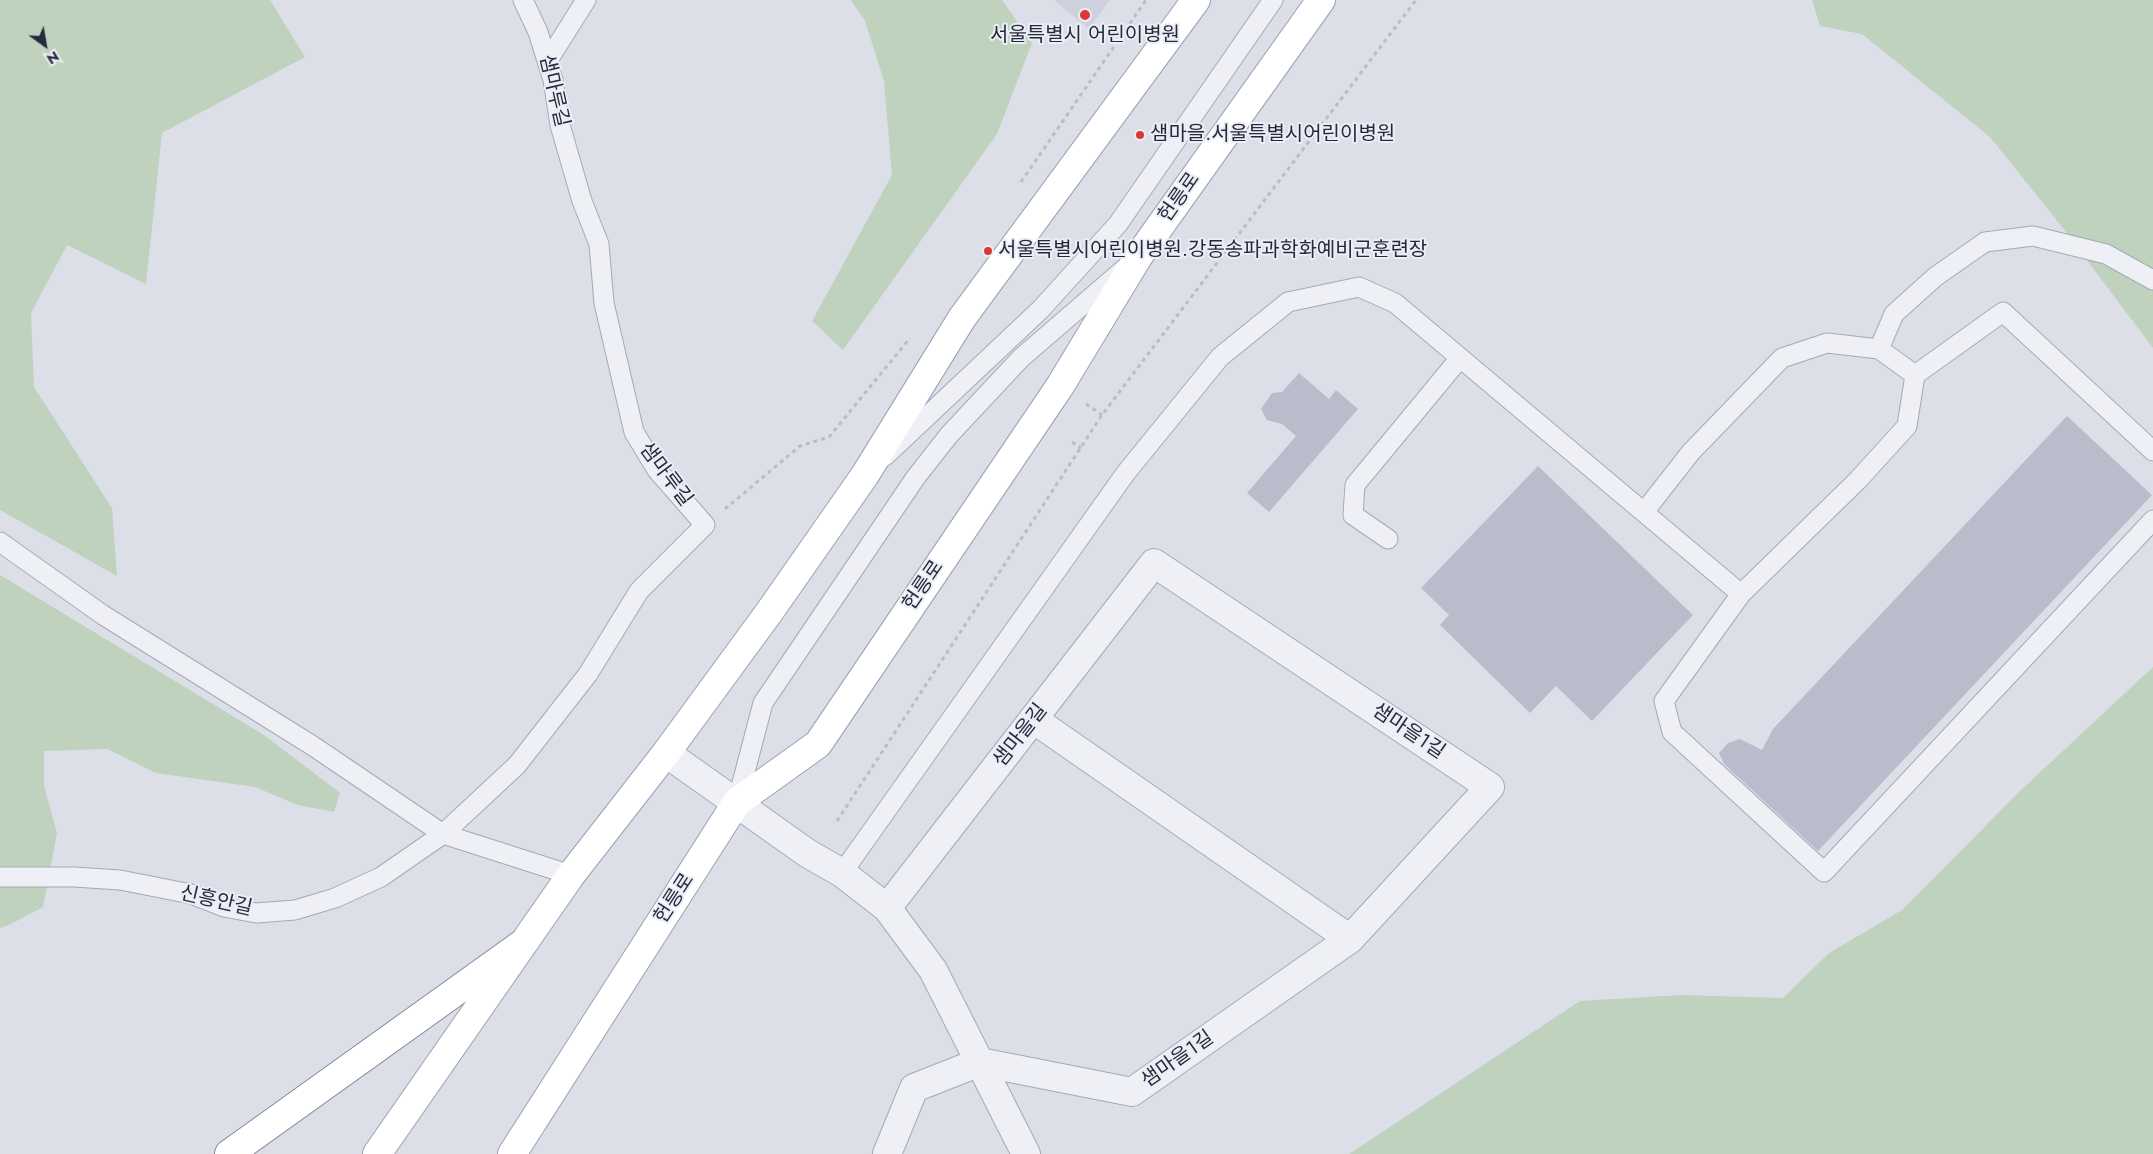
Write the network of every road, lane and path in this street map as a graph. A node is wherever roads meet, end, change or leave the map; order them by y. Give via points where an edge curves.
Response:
1 (523, 0) edge
2 (586, 0) edge
3 (1146, 0) edge
4 (1196, 0) edge
5 (1273, 0) edge
6 (1321, 0) edge
7 (1416, 0) edge
8 (548, 62) junction
9 (1019, 184) dead end
10 (1138, 257) junction
11 (2153, 280) edge
12 (915, 333) dead end
13 (1879, 348) junction
14 (1460, 358) junction
15 (1915, 375) junction
16 (1072, 442) dead end
17 (1082, 448) junction
18 (2153, 451) edge
19 (865, 475) junction
20 (1644, 512) junction
21 (2153, 520) edge
22 (705, 525) junction
23 (1388, 538) dead end
24 (0, 542) edge
25 (1154, 563) joint
26 (1741, 594) junction
27 (1034, 719) junction
28 (666, 753) junction
29 (737, 802) junction
30 (837, 821) dead end
31 (443, 834) junction
32 (842, 873) junction
33 (571, 874) junction
34 (0, 877) edge
35 (887, 908) junction
36 (1350, 939) junction
37 (522, 944) junction
38 (980, 1062) junction
39 (229, 1154) edge
40 (377, 1154) edge
41 (512, 1154) edge
42 (886, 1154) edge
43 (1026, 1154) edge

1 - 8 lane, 샘마루길
2 - 8 lane
3 - 9 path
4 - 19 main road via 962,318
5 - 19 lane via 1118,224 1041,309
6 - 10 main road, 헌릉로
7 - 17 path via 1102,415
8 - 22 lane, 샘마루길 via 563,135 582,201 599,244 604,302 634,432 657,470
10 - 29 main road, 헌릉로 via 1060,386 818,744
10 - 29 lane via 1022,358 950,435 916,477 763,703
11 - 13 lane via 2106,254 2032,236 1985,242 1935,277 1894,314
12 - 22 path via 829,437 800,446
13 - 15 lane
13 - 20 lane via 1827,344 1782,358 1691,452
14 - 20 lane
14 - 23 lane via 1355,485 1353,515
14 - 32 lane via 1396,303 1358,287 1288,302 1220,357 1125,474
15 - 18 lane via 2003,312
15 - 26 lane via 1907,426 1858,480
16 - 17 path
17 - 30 path
19 - 28 main road
20 - 26 lane
21 - 26 lane via 1824,872 1672,732 1664,701
22 - 31 lane, 샘마루길 via 639,591 588,674 517,765
24 - 31 lane via 103,615 313,746
25 - 27 street, 샘마을길
25 - 36 street, 샘마을1길 via 1490,787
27 - 35 street, 샘마을길
27 - 36 street
28 - 29 street
28 - 33 main road
29 - 32 street via 807,853
29 - 41 main road, 헌릉로
31 - 33 lane
31 - 34 lane, 신흥안길 via 381,877 335,898 295,910 256,913 232,909 191,894 120,880
32 - 35 street
33 - 37 main road
35 - 38 street via 933,970
36 - 38 street, 샘마을1길 via 1132,1092
37 - 39 main road
37 - 40 main road
38 - 42 street via 914,1088
38 - 43 street

